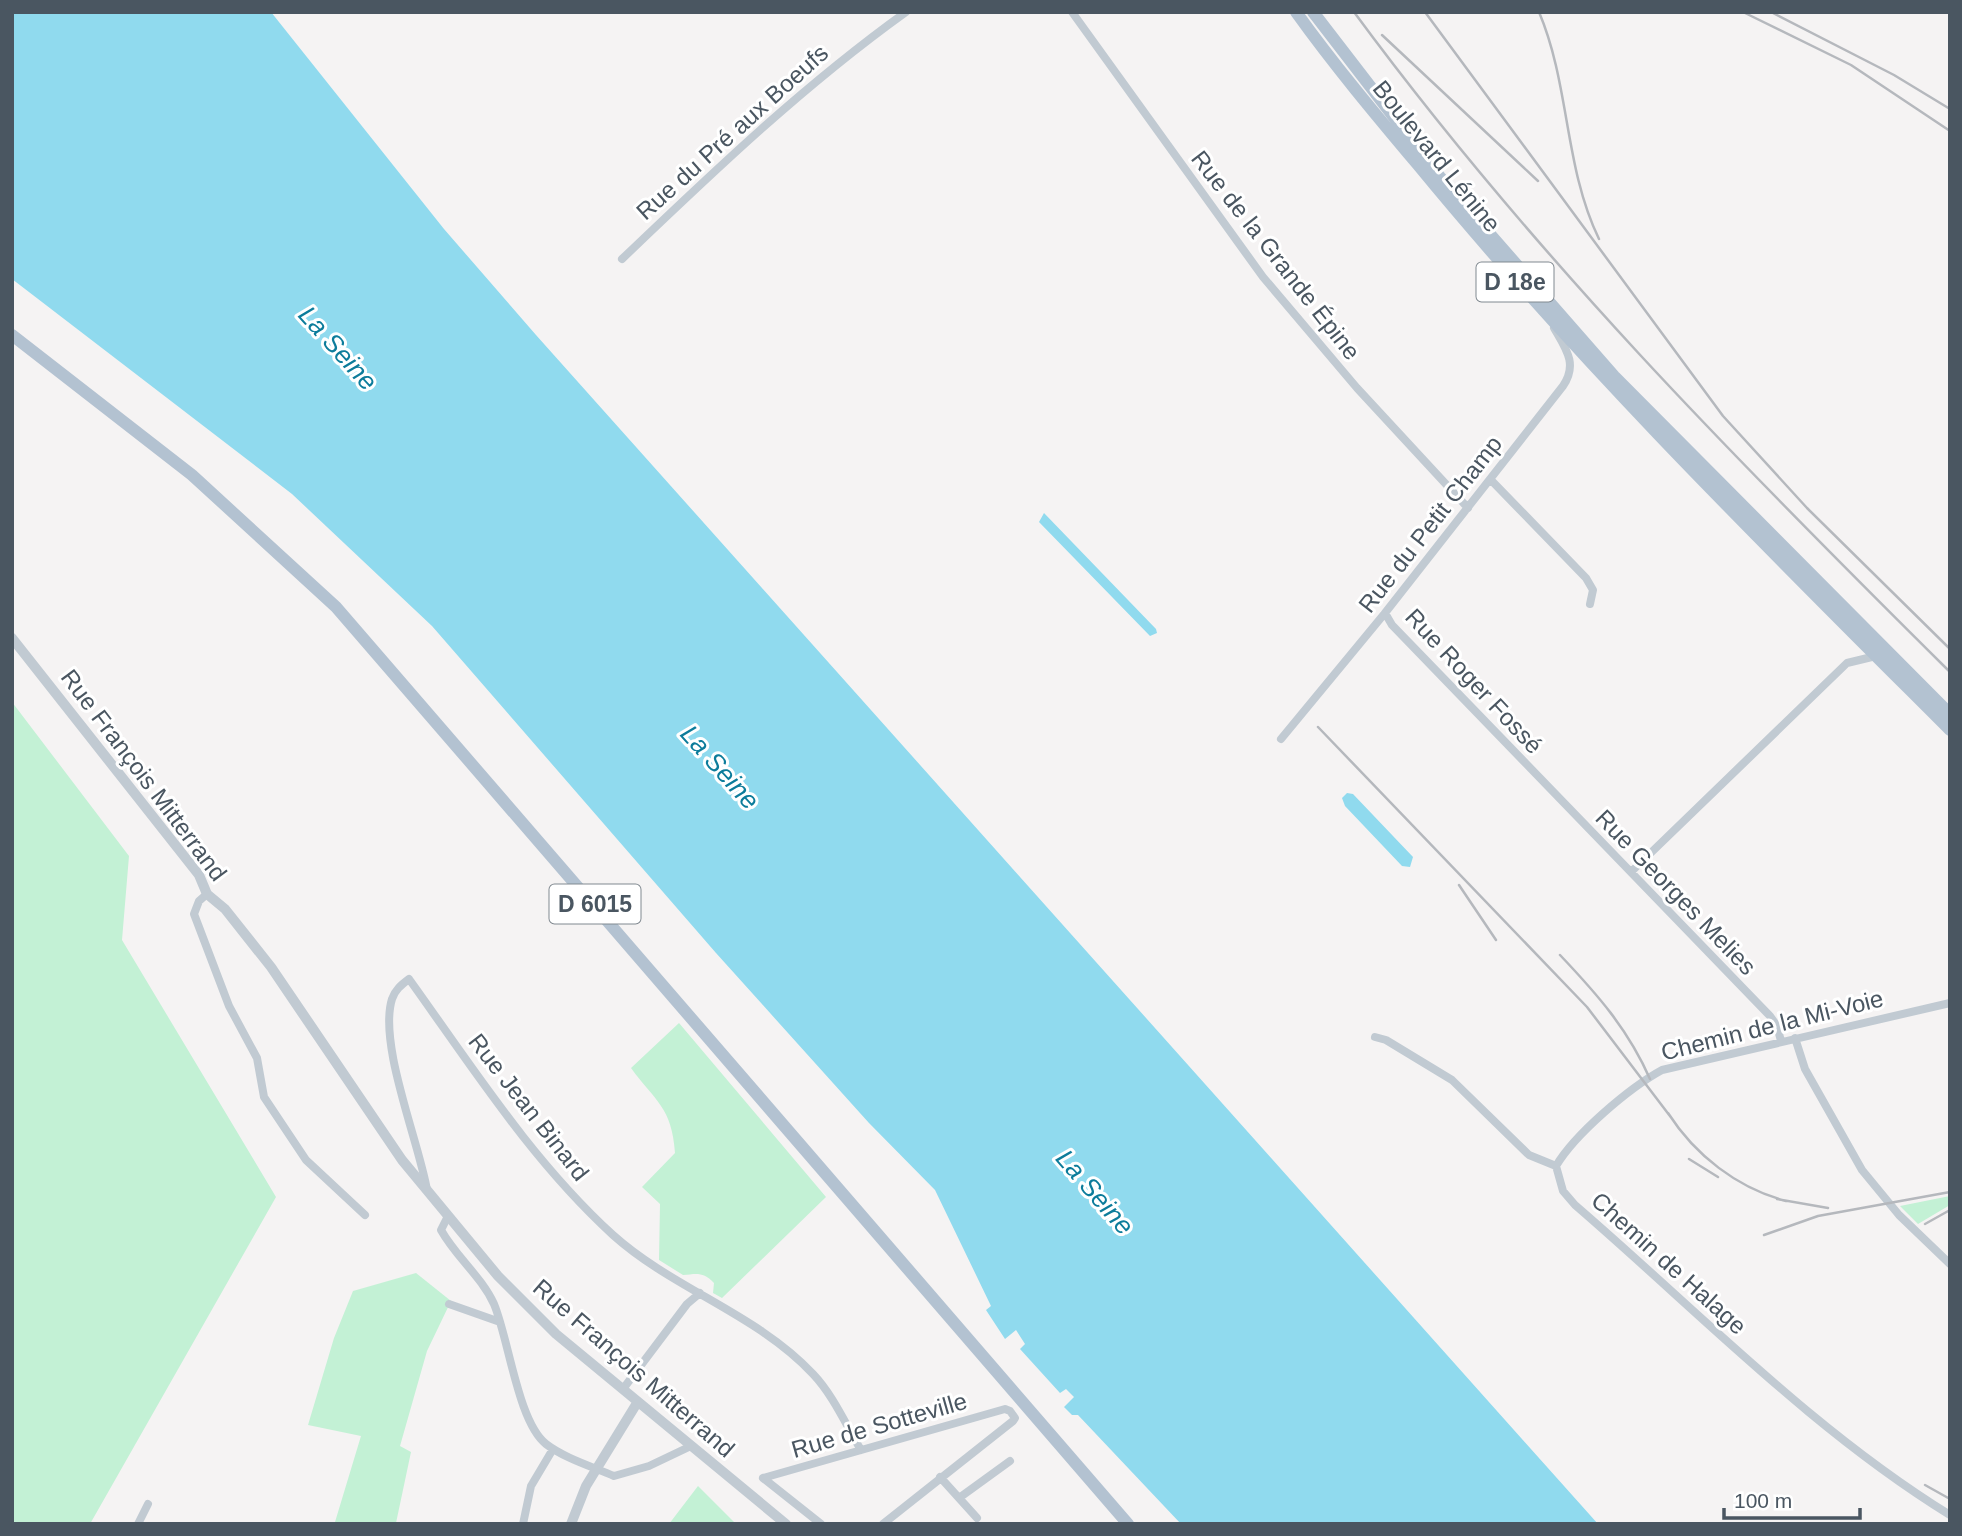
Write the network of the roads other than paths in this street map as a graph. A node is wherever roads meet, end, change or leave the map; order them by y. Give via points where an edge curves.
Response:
1 (906, 12) edge
2 (1072, 12) edge
3 (1296, 12) edge
4 (1313, 12) edge
5 (622, 259) dead end
6 (1551, 323) junction
7 (12, 335) edge
8 (1490, 479) junction
9 (1468, 508) junction
10 (1590, 604) dead end
11 (1385, 613) junction
12 (12, 638) edge
13 (1876, 656) junction
14 (1950, 714) edge
15 (1950, 730) edge
16 (1281, 739) dead end
17 (1536, 774) joint
18 (1631, 872) junction
19 (207, 894) junction
20 (1950, 1003) edge
21 (1375, 1037) dead end
22 (1795, 1038) junction
23 (1781, 1041) junction
24 (1556, 1166) junction
25 (427, 1192) junction
26 (365, 1215) dead end
27 (447, 1218) junction
28 (1950, 1264) edge
29 (700, 1293) junction
30 (449, 1304) dead end
31 (500, 1322) junction
32 (623, 1389) junction
33 (637, 1403) junction
34 (691, 1446) junction
35 (553, 1448) junction
36 (861, 1450) junction
37 (1010, 1461) dead end
38 (597, 1468) junction
39 (940, 1477) junction
40 (959, 1498) junction
41 (148, 1504) dead end
42 (1950, 1515) edge
43 (977, 1518) dead end
44 (138, 1524) edge
45 (523, 1524) edge
46 (571, 1524) edge
47 (786, 1524) edge
48 (821, 1524) edge
49 (883, 1524) edge
50 (1128, 1524) edge

1 - 5 street, Rue du Pré aux Boeufs via 839,60 761,127
2 - 9 street, Rue de la Grande Épine via 1263,277 1356,388
3 - 6 main road, Boulevard Lénine / D 18e
4 - 14 main road, Boulevard Lénine / D 18e via 1440,177 1550,306 1768,534
6 - 8 street, Rue du Petit Champ via 1572,362 1569,377
6 - 13 main road, Boulevard Lénine / D 18e
7 - 50 main road, D 6015 via 227,505 346,617
8 - 9 street, Rue du Petit Champ
8 - 10 street via 1591,583
9 - 11 street, Rue du Petit Champ
11 - 16 street, Rue du Petit Champ
11 - 17 street, Rue Roger Fossé
12 - 19 street, Rue François Mitterrand via 199,875
13 - 15 main road, D 18e
13 - 18 street via 1847,663
17 - 18 street, Rue Georges Melies
18 - 23 street, Rue Georges Melies via 1770,1016
19 - 25 street, Rue François Mitterrand via 225,909 271,967
19 - 26 street via 194,914 221,986 257,1058 264,1097 306,1160
20 - 22 street, Chemin de la Mi-Voie
21 - 24 street via 1452,1080 1529,1155
22 - 23 street, Chemin de la Mi-Voie
22 - 28 street via 1805,1069 1862,1170 1899,1215
23 - 24 street, Chemin de la Mi-Voie via 1649,1077 1577,1140
24 - 42 street, Chemin de Halage via 1563,1191 1575,1205 1748,1360 1892,1475
25 - 27 street, Rue François Mitterrand
25 - 29 street, Rue Jean Binard via 390,1033 392,999 409,979 500,1107 566,1188 627,1247
27 - 31 street via 442,1233 484,1285
27 - 32 street, Rue François Mitterrand via 538,1317
29 - 32 street
29 - 36 street, Rue Jean Binard via 812,1374
30 - 31 street
31 - 35 street via 530,1425
32 - 33 street, Rue François Mitterrand
33 - 34 street, Rue François Mitterrand
33 - 38 street
34 - 38 street via 619,1476
34 - 47 street, Rue François Mitterrand
35 - 38 street
35 - 45 street via 531,1486
36 - 39 street, Rue de Sotteville via 1005,1409 1013,1415 1013,1421
36 - 48 street, Rue de Sotteville via 763,1478
37 - 40 street
38 - 46 street
39 - 40 street
39 - 49 street
40 - 43 street
41 - 44 street

